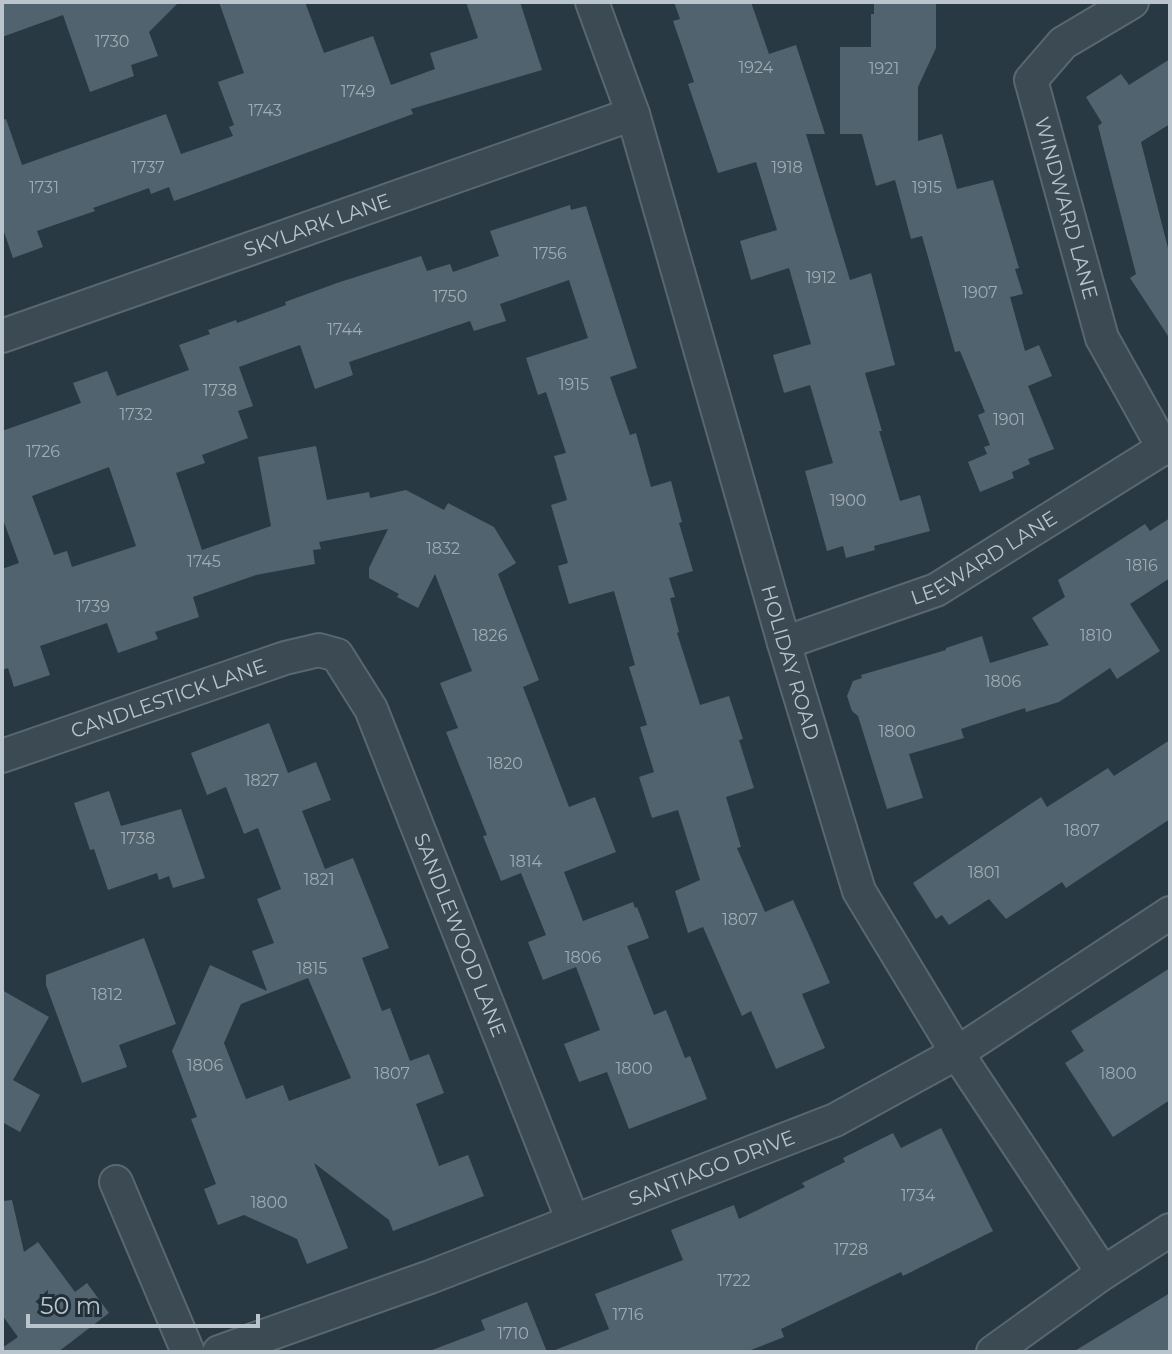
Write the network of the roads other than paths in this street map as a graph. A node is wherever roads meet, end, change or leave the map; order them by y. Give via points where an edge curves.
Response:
1 (592, 2) edge
2 (1132, 2) edge
3 (633, 114) junction
4 (2, 336) edge
5 (1167, 446) edge
6 (784, 643) junction
7 (337, 655) joint
8 (2, 756) edge
9 (1170, 913) edge
10 (957, 1053) junction
11 (116, 1182) dead end
12 (573, 1221) junction
13 (1170, 1230) edge
14 (1103, 1273) junction
15 (188, 1352) edge
16 (219, 1352) edge
17 (993, 1352) edge

1 - 3 street, HOLIDAY ROAD
2 - 5 street, WINDWARD LANE via 1063,43 1031,80 1102,338
3 - 4 street, SKYLARK LANE
3 - 6 street, HOLIDAY ROAD
5 - 6 street, LEEWARD LANE via 936,590
6 - 10 street, HOLIDAY ROAD via 859,891
7 - 8 street, CANDLESTICK LANE via 319,650 285,658
7 - 12 street, SANDLEWOOD LANE via 371,709
9 - 10 street, SANTIAGO DRIVE
10 - 12 street, SANTIAGO DRIVE via 835,1120
10 - 14 street, HOLIDAY ROAD
11 - 15 street
12 - 16 street, SANTIAGO DRIVE
13 - 14 street
14 - 17 street

